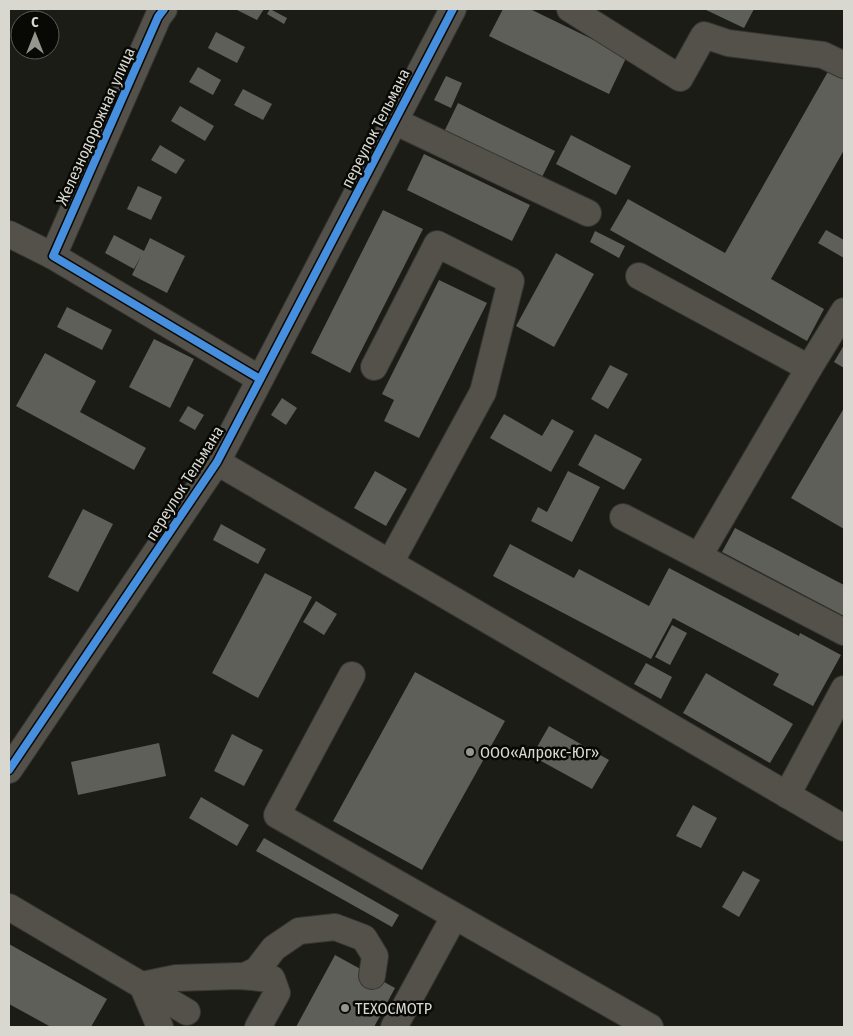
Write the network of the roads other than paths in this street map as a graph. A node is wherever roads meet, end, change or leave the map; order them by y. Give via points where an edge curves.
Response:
1 (164, 9) edge
2 (453, 9) edge
3 (570, 9) edge
4 (844, 65) edge
5 (394, 121) junction
6 (588, 213) dead end
7 (9, 234) edge
8 (53, 256) junction
9 (638, 276) dead end
10 (844, 311) edge
11 (374, 367) dead end
12 (809, 368) junction
13 (260, 379) junction
14 (217, 462) junction
15 (623, 517) dead end
16 (699, 556) junction
17 (390, 563) junction
18 (844, 632) edge
19 (352, 675) dead end
20 (844, 689) edge
21 (12, 760) edge
22 (788, 795) junction
23 (844, 828) edge
24 (9, 907) edge
25 (454, 917) junction
26 (245, 976) junction
27 (372, 976) dead end
28 (142, 984) junction
29 (187, 1012) dead end
30 (160, 1027) edge
31 (258, 1027) edge
32 (394, 1027) edge
33 (650, 1027) edge

1 - 8 street, Железнодорожная улица
2 - 5 street, переулок Тельмана
3 - 4 street via 680,78 704,35 728,43 823,55
5 - 6 street
5 - 13 street, переулок Тельмана
7 - 8 street
8 - 13 street
9 - 12 street
10 - 12 street
11 - 17 street via 437,244 511,281 483,392
12 - 16 street
13 - 14 street, переулок Тельмана
14 - 17 street
14 - 21 street, переулок Тельмана
15 - 16 street
16 - 18 street
17 - 22 street
19 - 25 street via 277,815
20 - 22 street
22 - 23 street
24 - 28 street
25 - 32 street
25 - 33 street
26 - 27 street via 257,970 274,948 299,931 335,927 364,938 375,956
26 - 28 street via 176,978
26 - 31 street via 272,979 277,993
28 - 29 street
28 - 30 street

